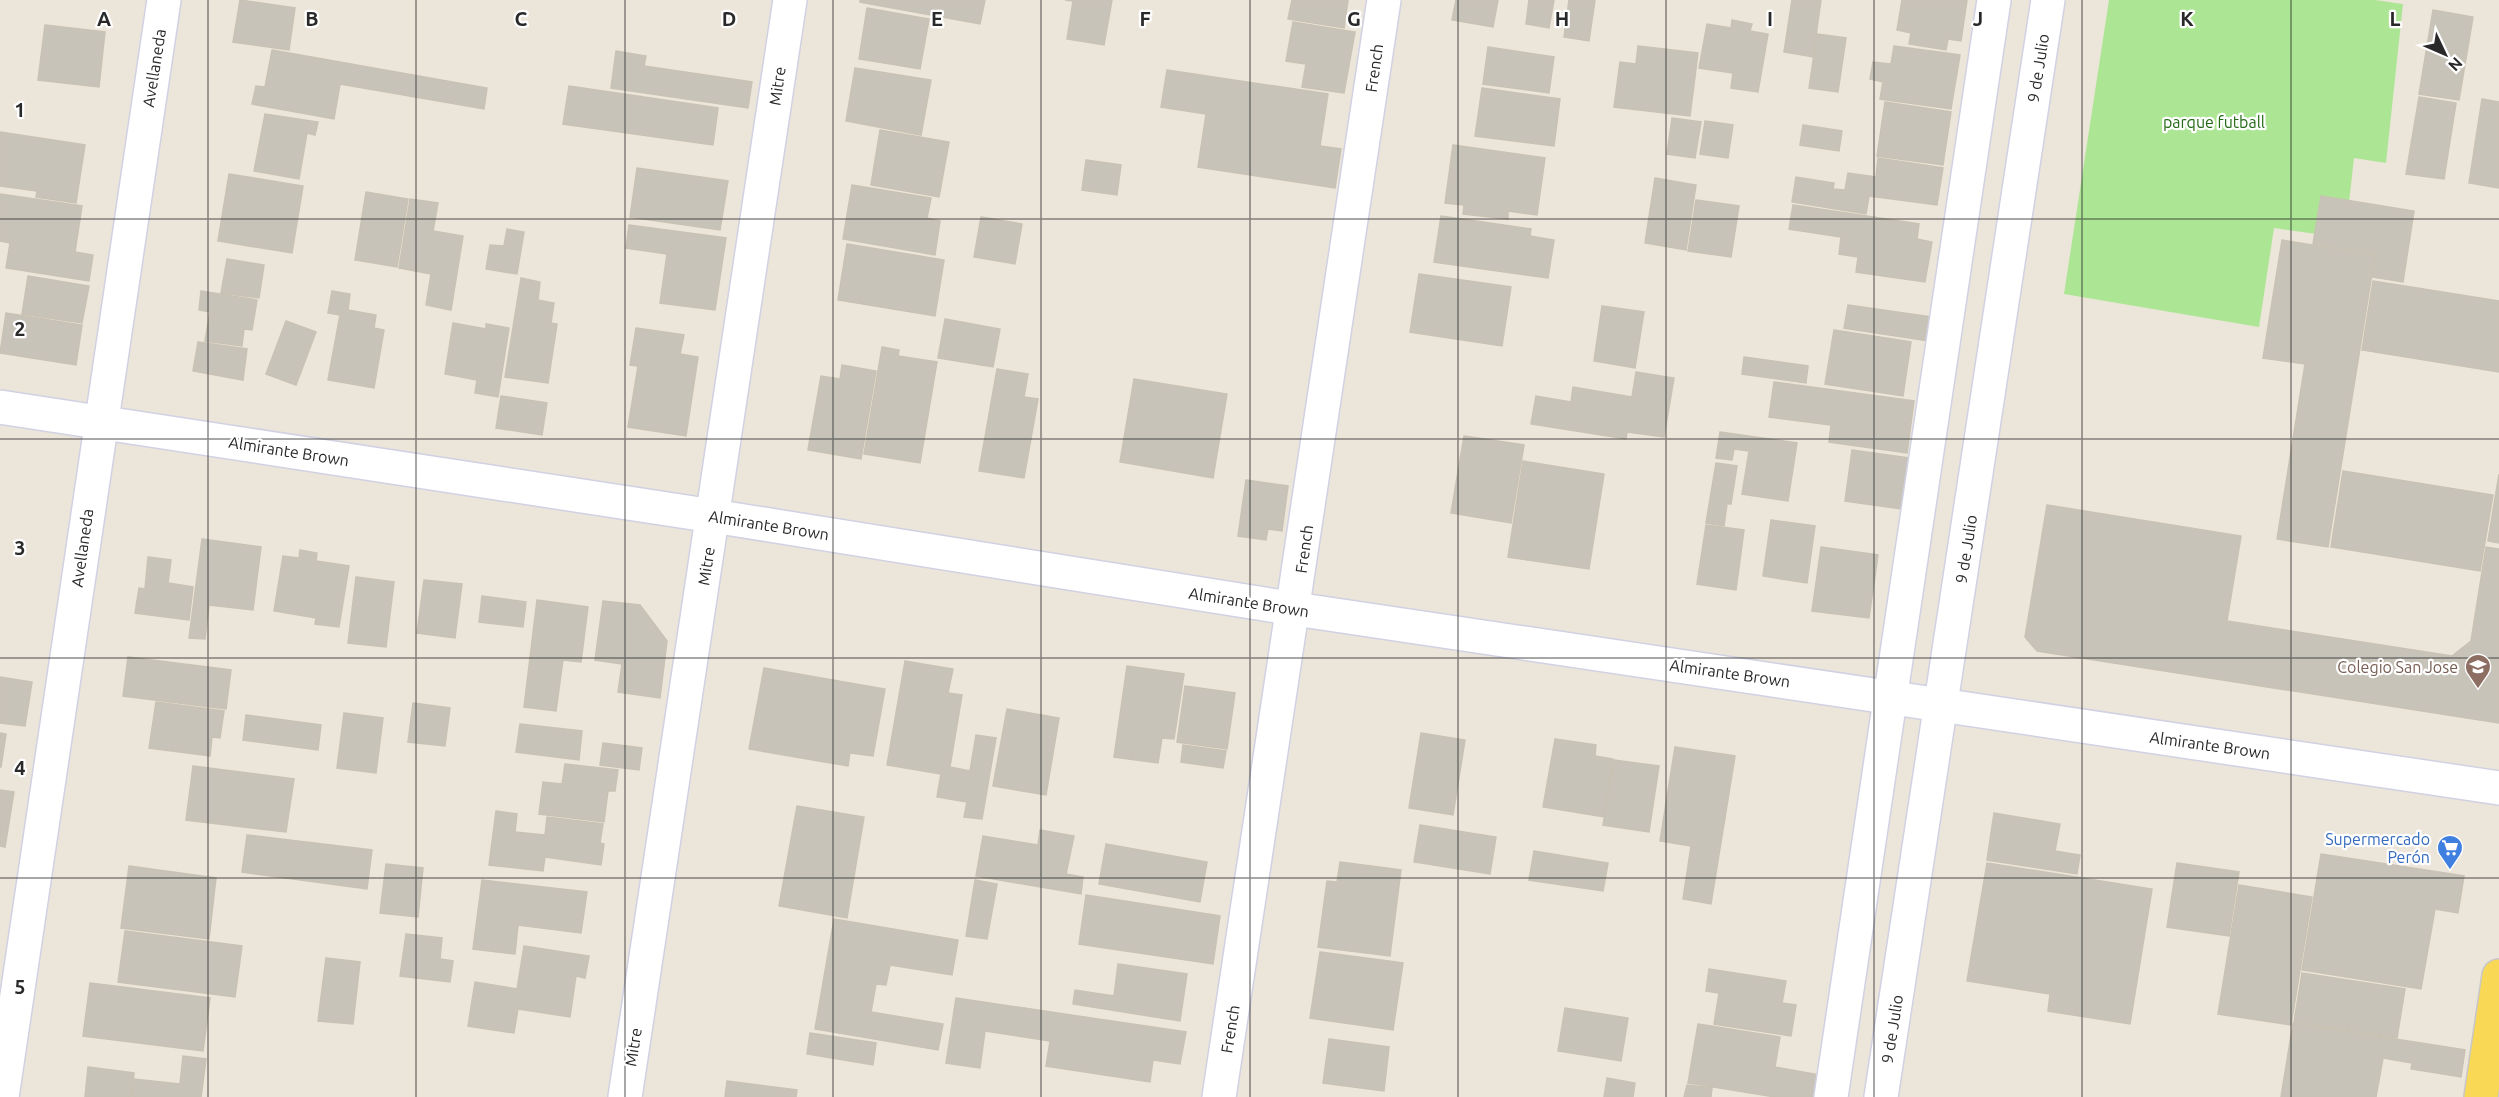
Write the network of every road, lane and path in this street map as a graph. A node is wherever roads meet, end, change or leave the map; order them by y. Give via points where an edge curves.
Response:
1 (164, 0) edge
2 (790, 0) edge
3 (1384, 0) edge
4 (1994, 0) edge
5 (2048, 0) edge
6 (0, 407) edge
7 (100, 422) junction
8 (713, 516) junction
9 (1295, 609) junction
10 (1892, 697) junction
11 (1943, 705) junction
12 (2499, 788) edge
13 (2499, 976) edge
14 (2, 1097) edge
15 (626, 1097) edge
16 (1219, 1097) edge
17 (1831, 1097) edge
18 (1881, 1097) edge
19 (2481, 1097) edge

1 - 7 street, Avellaneda
2 - 8 street, Mitre
3 - 9 street, French
4 - 10 street
5 - 11 street, 9 de Julio
6 - 7 street, Almirante Brown
7 - 8 street, Almirante Brown
7 - 14 street, Avellaneda
8 - 9 street, Almirante Brown
8 - 15 street, Mitre
9 - 10 street, Almirante Brown
9 - 16 street, French
10 - 11 street, Almirante Brown
10 - 17 street
11 - 12 street, Almirante Brown
11 - 18 street, 9 de Julio
13 - 19 main road

